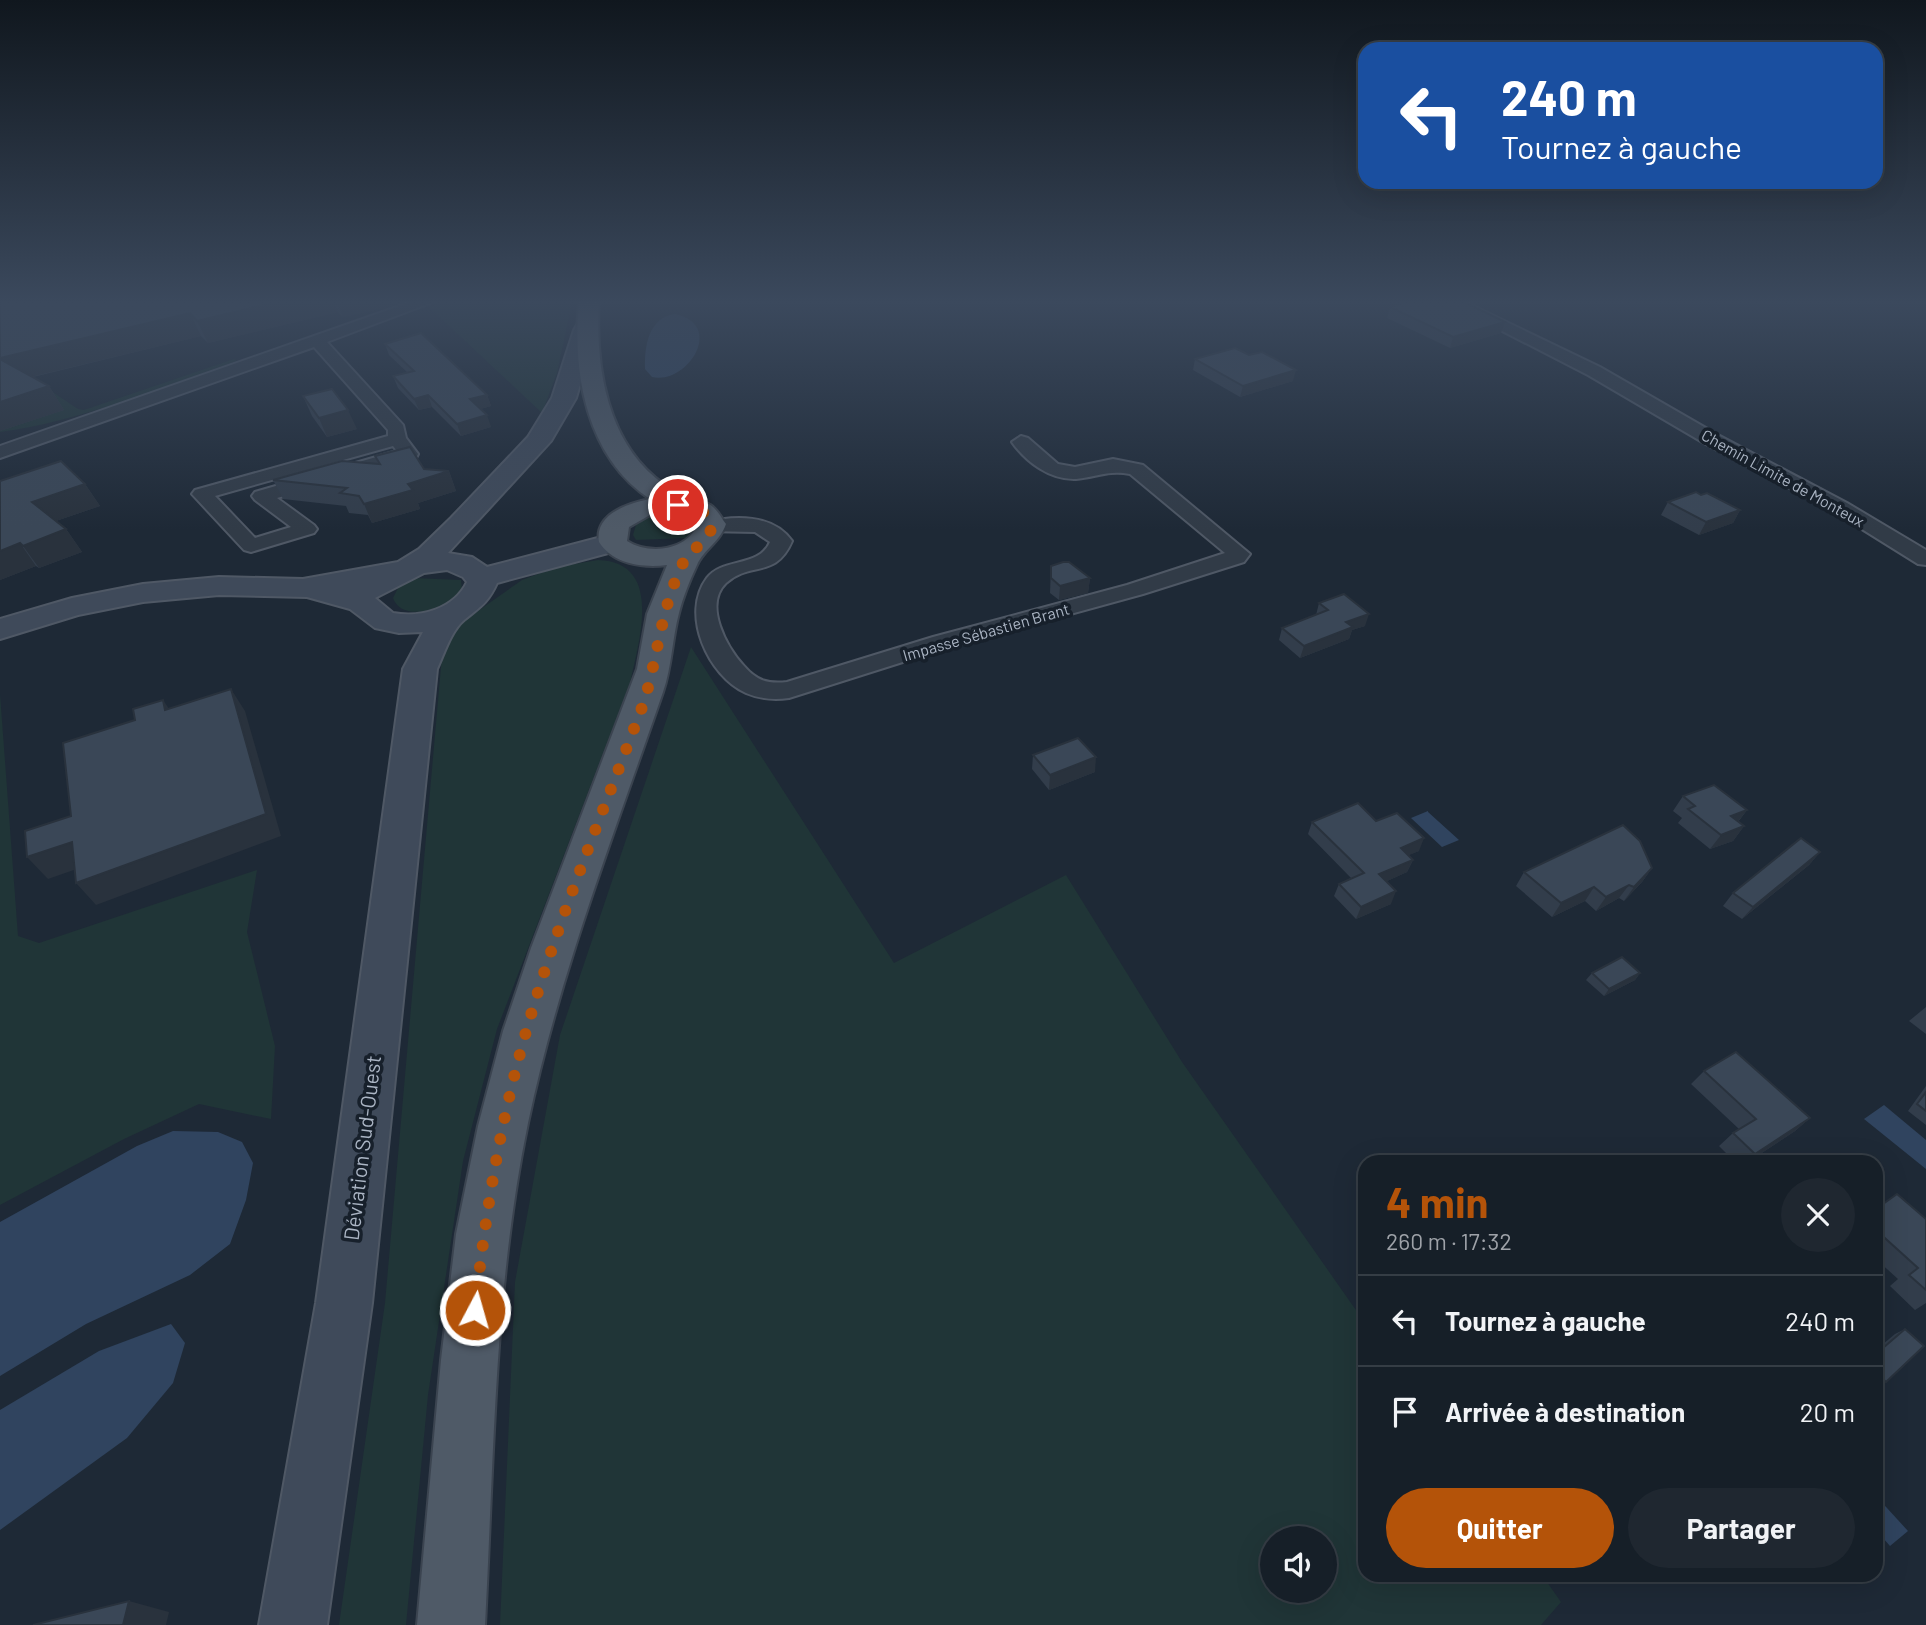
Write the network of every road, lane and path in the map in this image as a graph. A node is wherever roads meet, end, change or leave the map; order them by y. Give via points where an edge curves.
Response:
1 (209, 378) edge
2 (350, 378) edge
3 (570, 378) edge
4 (590, 378) edge
5 (1606, 378) edge
6 (397, 439) junction
7 (1021, 442) dead end
8 (0, 452) edge
9 (629, 468) junction
10 (678, 505) junction
11 (626, 516) junction
12 (703, 537) junction
13 (625, 549) junction
14 (1926, 559) edge
15 (402, 571) junction
16 (481, 578) junction
17 (303, 588) junction
18 (453, 613) junction
19 (379, 614) junction
20 (663, 614) junction
21 (0, 628) edge
22 (420, 669) junction
23 (293, 1625) edge
24 (450, 1625) edge

1 - 8 street
2 - 6 street via 397,429
3 - 15 main road via 564,398 538,441 429,555
4 - 9 main road via 601,415
5 - 14 street, Chemin Limite de Monteux
6 - 6 street via 263,477 202,494 251,546 307,529 262,496 409,454
7 - 12 street, Impasse Sébastien Brant via 1052,470 1075,474 1113,465 1136,469 1239,554 1101,601 962,636 774,692 748,686 722,657 706,618 707,593 724,574 772,557 781,541 764,527
9 - 10 main road
9 - 11 main road
10 - 11 main road via 648,507
10 - 12 main road via 709,517
11 - 13 main road via 611,535
12 - 13 main road via 663,556
12 - 20 main road via 683,562
13 - 16 main road
13 - 20 main road via 650,573
15 - 16 main road via 451,562 472,568
15 - 17 main road
15 - 19 main road via 374,589
16 - 18 main road via 480,592
17 - 19 main road
17 - 21 main road via 219,586 155,591 72,607
18 - 19 main road via 421,622
18 - 22 main road
19 - 22 main road via 404,636
20 - 24 main road via 648,691 553,948 502,1126 483,1234
22 - 23 main road, Déviation Sud-Ouest via 344,1303

